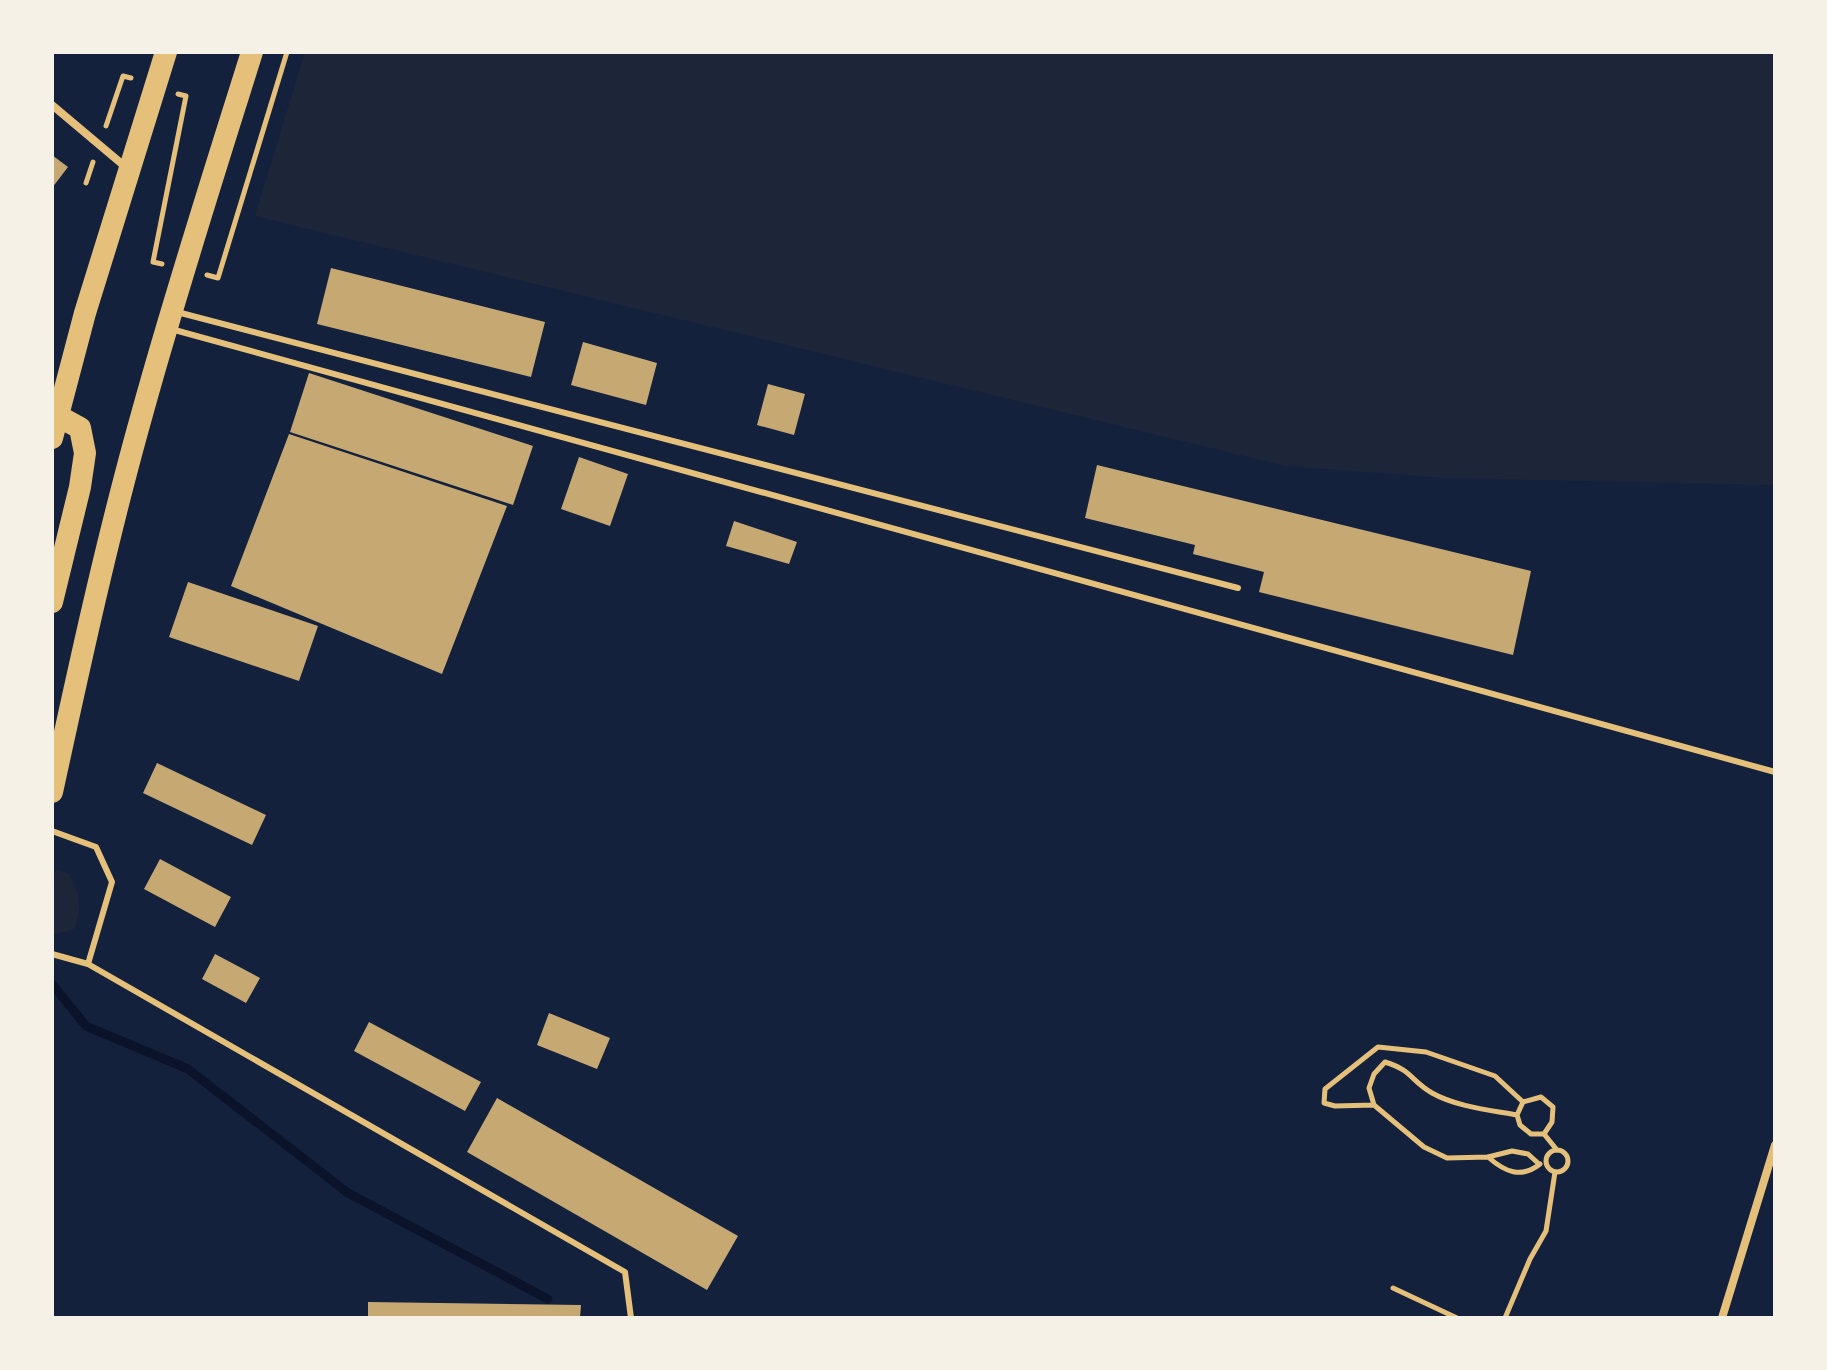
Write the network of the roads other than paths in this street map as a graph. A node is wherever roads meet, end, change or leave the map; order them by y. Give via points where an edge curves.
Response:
1 (166, 52) edge
2 (252, 52) edge
3 (52, 105) edge
4 (129, 170) junction
5 (169, 319) junction
6 (55, 427) edge
7 (1238, 588) dead end
8 (52, 602) edge
9 (1775, 772) edge
10 (52, 792) edge
11 (52, 831) edge
12 (52, 954) edge
13 (88, 964) junction
14 (1775, 1145) edge
15 (631, 1318) edge
16 (1722, 1318) edge

1 - 4 highway
2 - 5 highway
3 - 4 street
4 - 6 highway
5 - 7 lane
5 - 9 lane
5 - 10 highway via 84,640
6 - 8 highway via 80,428 85,453
11 - 13 lane via 96,847 112,882
12 - 13 lane
13 - 15 lane via 625,1272
14 - 16 street

